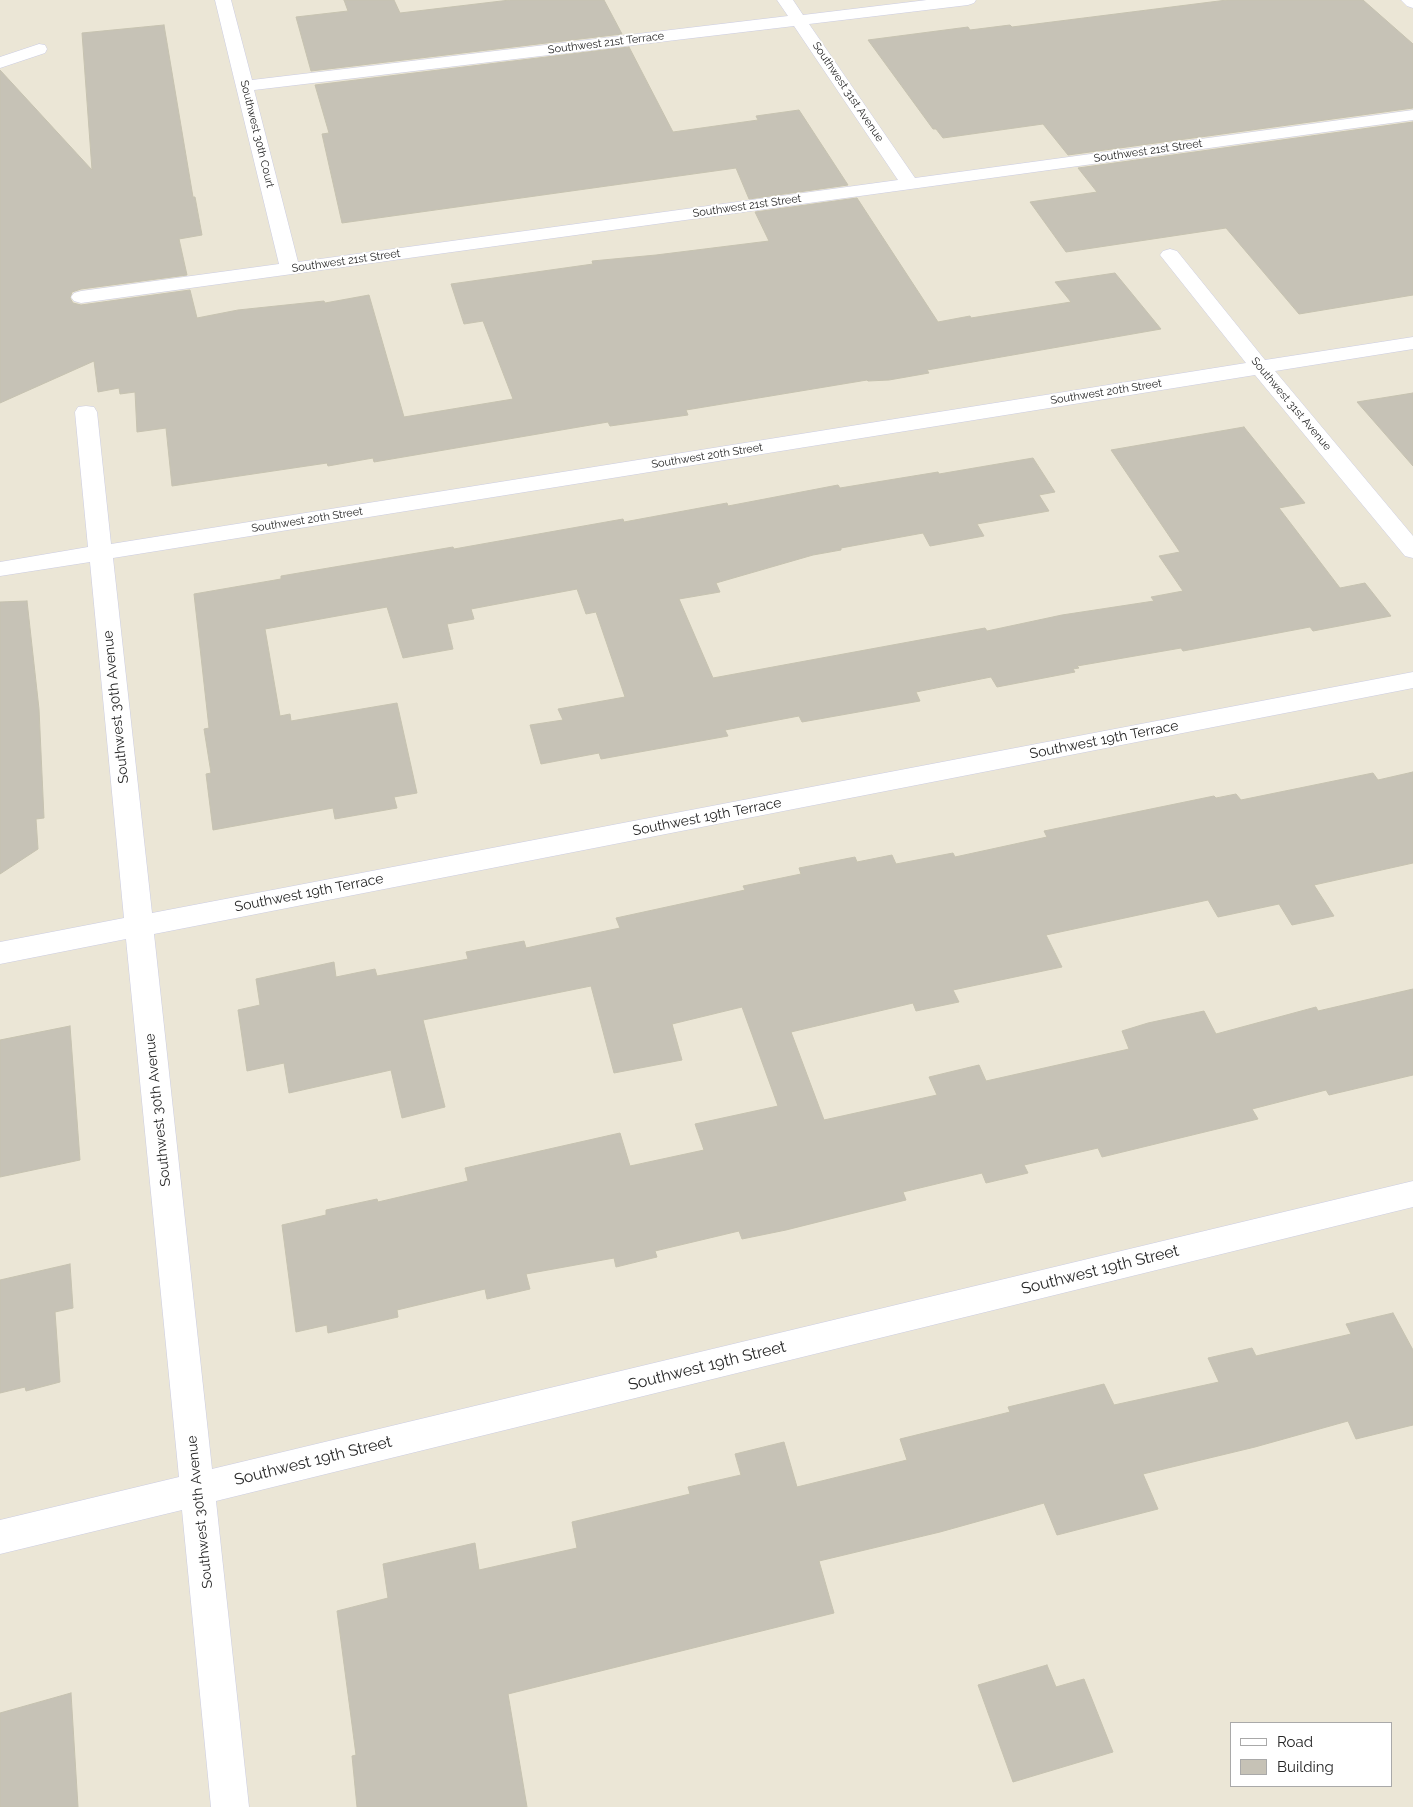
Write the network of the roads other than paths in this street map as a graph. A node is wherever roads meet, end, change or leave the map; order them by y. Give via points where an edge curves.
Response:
1 (223, 0) edge
2 (785, 0) edge
3 (968, 0) edge
4 (1409, 0) edge
5 (1413, 3) edge
6 (798, 20) junction
7 (39, 48) dead end
8 (0, 63) edge
9 (245, 86) junction
10 (1413, 114) edge
11 (910, 184) junction
12 (1170, 255) dead end
13 (290, 268) junction
14 (81, 297) dead end
15 (1413, 343) edge
16 (1260, 367) junction
17 (86, 412) dead end
18 (1413, 551) edge
19 (100, 554) junction
20 (0, 569) edge
21 (1413, 680) edge
22 (139, 926) junction
23 (0, 953) edge
24 (1413, 1194) edge
25 (198, 1489) junction
26 (0, 1537) edge
27 (230, 1807) edge

1 - 9 street, Southwest 30th Court
2 - 6 street, Southwest 31st Avenue
3 - 6 street, Southwest 21st Terrace
4 - 5 street
6 - 9 street, Southwest 21st Terrace
6 - 11 street, Southwest 31st Avenue
7 - 8 street
9 - 13 street, Southwest 30th Court
10 - 11 street, Southwest 21st Street
11 - 13 street, Southwest 21st Street
12 - 16 street, Southwest 31st Avenue
13 - 14 street, Southwest 21st Street
15 - 16 street, Southwest 20th Street
16 - 18 street, Southwest 31st Avenue
16 - 19 street, Southwest 20th Street
17 - 19 street, Southwest 30th Avenue
19 - 20 street, Southwest 20th Street
19 - 22 street, Southwest 30th Avenue
21 - 22 street, Southwest 19th Terrace
22 - 23 street, Southwest 19th Terrace
22 - 25 street, Southwest 30th Avenue
24 - 25 street, Southwest 19th Street
25 - 26 street, Southwest 19th Street
25 - 27 street, Southwest 30th Avenue

